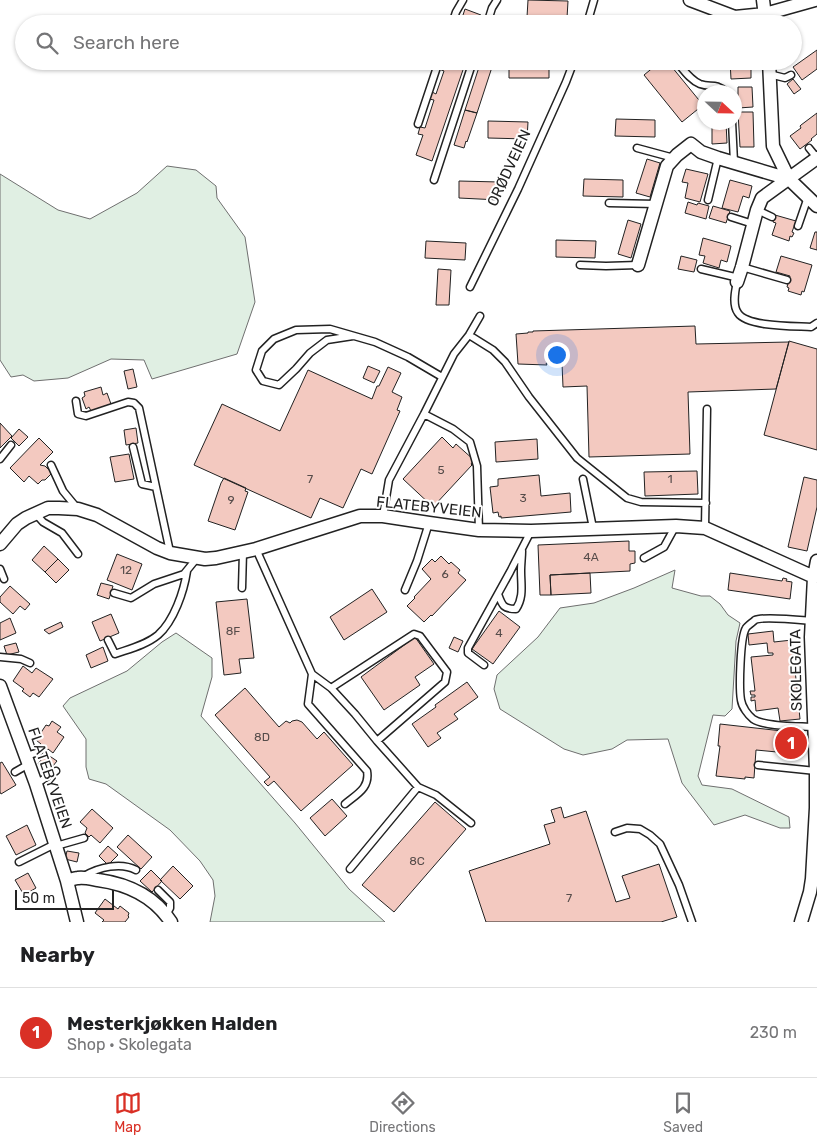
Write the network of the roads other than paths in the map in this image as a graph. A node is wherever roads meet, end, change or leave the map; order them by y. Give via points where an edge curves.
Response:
1 (463, 0) edge
2 (497, 0) edge
3 (594, 0) edge
4 (690, 0) edge
5 (763, 0) edge
6 (815, 0) edge
7 (455, 15) edge
8 (491, 15) edge
9 (590, 15) edge
10 (730, 15) edge
11 (765, 15) edge
12 (776, 15) edge
13 (436, 70) edge
14 (470, 70) edge
15 (571, 70) edge
16 (685, 70) edge
17 (769, 70) edge
18 (773, 70) edge
19 (791, 75) dead end
20 (708, 85) edge
21 (418, 124) dead end
22 (732, 130) edge
23 (637, 148) dead end
24 (809, 148) dead end
25 (674, 158) junction
26 (718, 158) junction
27 (817, 158) edge
28 (734, 162) junction
29 (789, 179) junction
30 (434, 180) dead end
31 (708, 200) dead end
32 (812, 201) edge
33 (609, 203) dead end
34 (656, 204) junction
35 (757, 210) junction
36 (731, 217) dead end
37 (772, 217) dead end
38 (753, 224) junction
39 (798, 226) dead end
40 (580, 265) dead end
41 (638, 265) joint
42 (702, 269) dead end
43 (739, 276) junction
44 (787, 280) dead end
45 (470, 287) dead end
46 (480, 316) dead end
47 (817, 323) edge
48 (469, 335) junction
49 (352, 336) junction
50 (442, 377) junction
51 (76, 401) dead end
52 (707, 409) dead end
53 (424, 414) junction
54 (11, 446) dead end
55 (134, 448) dead end
56 (0, 459) edge
57 (51, 466) dead end
58 (583, 479) dead end
59 (156, 487) junction
60 (706, 503) junction
61 (78, 509) junction
62 (35, 513) junction
63 (384, 516) junction
64 (429, 523) junction
65 (676, 526) junction
66 (593, 528) junction
67 (705, 528) junction
68 (479, 530) junction
69 (531, 531) junction
70 (0, 544) edge
71 (523, 547) junction
72 (250, 551) junction
73 (170, 553) junction
74 (78, 554) dead end
75 (197, 558) junction
76 (644, 558) dead end
77 (817, 561) edge
78 (0, 569) edge
79 (187, 571) junction
80 (814, 578) junction
81 (4, 579) dead end
82 (242, 588) dead end
83 (405, 590) dead end
84 (114, 593) dead end
85 (498, 594) junction
86 (812, 621) junction
87 (108, 640) dead end
88 (0, 657) edge
89 (30, 663) dead end
90 (484, 665) dead end
91 (312, 674) junction
92 (331, 688) junction
93 (1, 694) edge
94 (814, 727) junction
95 (377, 741) junction
96 (39, 752) dead end
97 (27, 760) junction
98 (758, 766) dead end
99 (56, 771) dead end
100 (816, 771) edge
101 (15, 772) dead end
102 (36, 784) junction
103 (418, 787) junction
104 (345, 804) dead end
105 (816, 808) edge
106 (471, 823) dead end
107 (615, 832) dead end
108 (84, 838) dead end
109 (56, 845) junction
110 (19, 862) dead end
111 (350, 869) dead end
112 (136, 870) dead end
113 (81, 878) junction
114 (67, 881) junction
115 (158, 890) dead end
116 (814, 892) edge
117 (168, 918) edge
118 (74, 921) edge
119 (692, 922) edge
120 (801, 922) edge

1 - 7 lane
2 - 8 lane
3 - 9 lane
4 - 10 street
5 - 11 street
6 - 12 street
13 - 21 lane
14 - 30 lane
15 - 45 lane, ORØDVEIEN
16 - 20 lane via 700,84
17 - 29 street via 773,146
18 - 19 lane via 785,78
22 - 28 lane
23 - 25 lane
24 - 27 lane
25 - 26 street via 691,144
25 - 34 street via 667,166
26 - 28 street
26 - 31 lane
27 - 29 street
28 - 29 street
29 - 32 street
29 - 35 street via 762,198
32 - 39 lane
33 - 34 lane
34 - 41 street
35 - 37 lane
35 - 38 street
36 - 38 lane
38 - 43 street
40 - 41 lane
42 - 43 lane
43 - 44 lane
43 - 47 lane via 734,296 737,313 746,320 765,325 811,327
46 - 48 lane
48 - 50 lane
48 - 60 lane via 505,362 577,458 627,498 641,502
49 - 49 lane via 330,329 296,330 274,339 262,351 256,370 264,380 279,385 327,340
49 - 50 lane via 408,357
50 - 53 lane
51 - 59 lane via 78,414 86,416 128,402 139,408
52 - 60 lane
53 - 63 lane via 390,480
53 - 68 lane via 454,429 470,442 477,466
54 - 56 lane
55 - 59 lane via 142,484
57 - 61 lane via 63,491
58 - 66 lane
59 - 73 lane
60 - 67 lane
61 - 62 street, FLATEBYVEIEN via 48,508
61 - 73 street, FLATEBYVEIEN via 97,515
62 - 70 street, FLATEBYVEIEN via 18,524
62 - 74 lane via 62,533
63 - 64 street, FLATEBYVEIEN
63 - 72 street, FLATEBYVEIEN via 360,516
64 - 68 street, FLATEBYVEIEN
64 - 83 lane
65 - 66 street, FLATEBYVEIEN
65 - 67 street, FLATEBYVEIEN
65 - 76 lane via 664,547
66 - 69 street, FLATEBYVEIEN
67 - 80 street, FLATEBYVEIEN
68 - 69 street, FLATEBYVEIEN
69 - 71 lane
71 - 85 lane
71 - 85 lane via 522,589 516,610 501,603
72 - 75 street, FLATEBYVEIEN
72 - 82 lane
72 - 91 lane
73 - 75 street, FLATEBYVEIEN
75 - 79 lane
77 - 80 street, SKOLEGATA
78 - 81 lane
79 - 84 lane via 154,584 131,598
79 - 87 lane via 176,608 158,635 115,654
80 - 86 street, SKOLEGATA
85 - 90 lane via 468,648 468,653
86 - 94 street, SKOLEGATA
86 - 94 lane via 755,620 746,628 740,676 741,701 754,720 763,724
88 - 89 lane
91 - 92 lane
91 - 104 lane via 308,704 367,771 365,787
92 - 95 lane
92 - 95 lane via 414,634 420,636 447,672 445,682
93 - 97 street, FLATEBYVEIEN
94 - 100 street, SKOLEGATA
95 - 103 lane
96 - 97 lane
97 - 101 lane
97 - 102 street, FLATEBYVEIEN
98 - 100 lane
99 - 102 lane
100 - 105 street, SKOLEGATA
102 - 109 street, FLATEBYVEIEN
103 - 106 lane via 436,795
103 - 111 lane
105 - 116 street, SKOLEGATA
107 - 119 lane via 627,828 640,829 660,844
108 - 109 lane
109 - 110 lane
109 - 114 street, FLATEBYVEIEN
112 - 113 lane via 120,866 105,868
113 - 114 street
113 - 117 street via 109,881 136,891
114 - 118 street, FLATEBYVEIEN
115 - 117 lane via 170,902
116 - 120 street, SKOLEGATA

